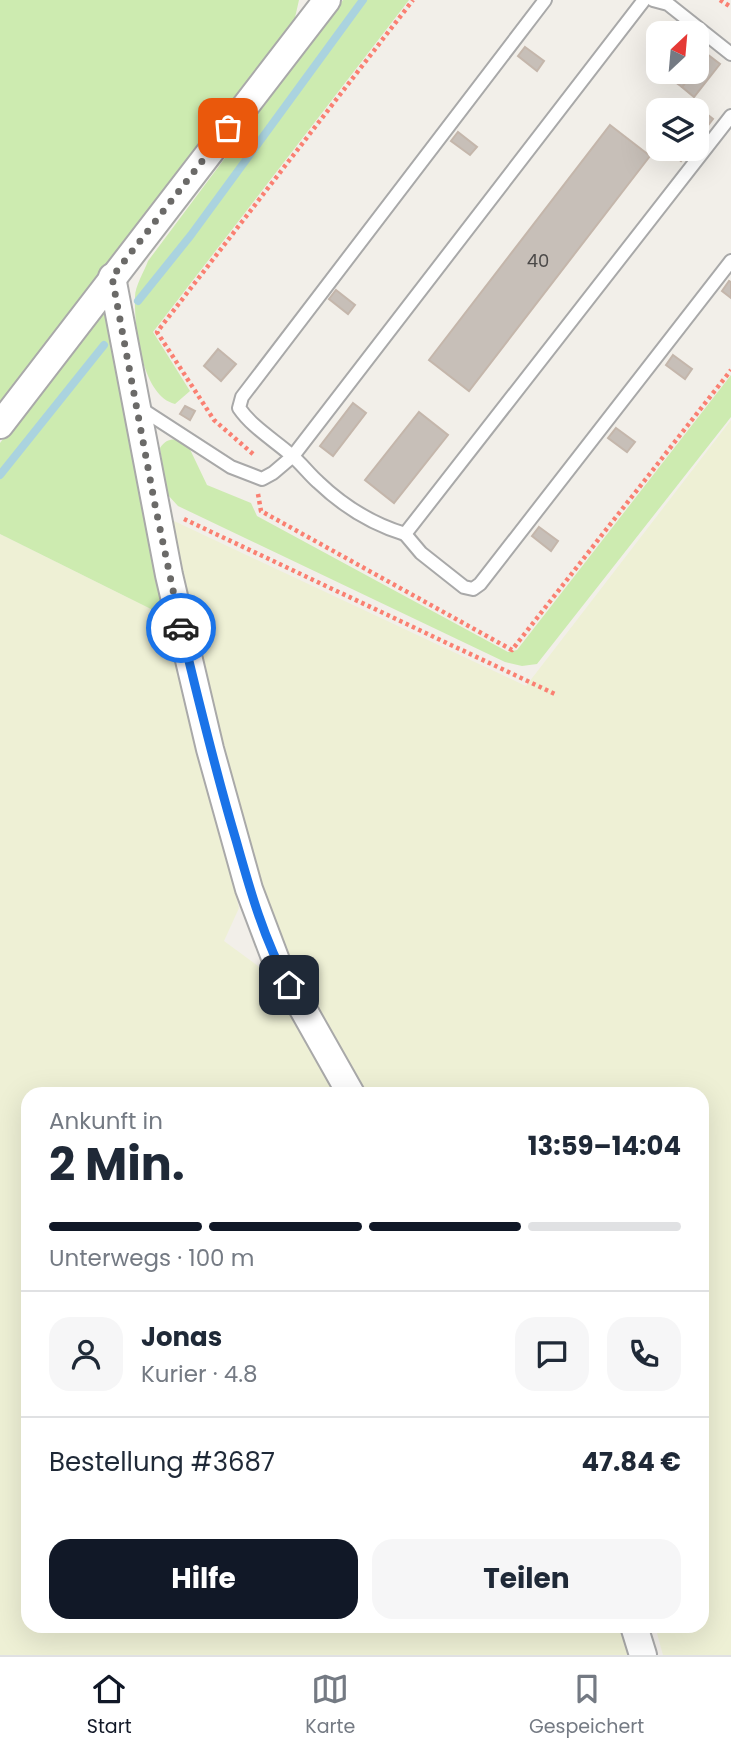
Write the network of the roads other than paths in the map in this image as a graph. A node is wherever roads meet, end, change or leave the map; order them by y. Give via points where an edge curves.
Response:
1 (327, 0) edge
2 (545, 0) edge
3 (644, 0) edge
4 (653, 0) edge
5 (731, 54) edge
6 (731, 116) edge
7 (731, 261) edge
8 (112, 277) junction
9 (137, 407) junction
10 (0, 425) edge
11 (293, 456) junction
12 (405, 534) junction
13 (347, 1087) edge
14 (637, 1633) edge
15 (643, 1655) edge

1 - 8 street
2 - 11 lane via 242,397 239,408 245,418
3 - 11 lane
4 - 5 lane via 668,4
6 - 12 lane
7 - 12 lane via 480,584 473,589 464,587
8 - 9 street
8 - 10 street
9 - 11 lane via 231,467 262,479
9 - 13 street via 209,749 249,889 277,963
11 - 12 lane via 362,516
14 - 15 street

